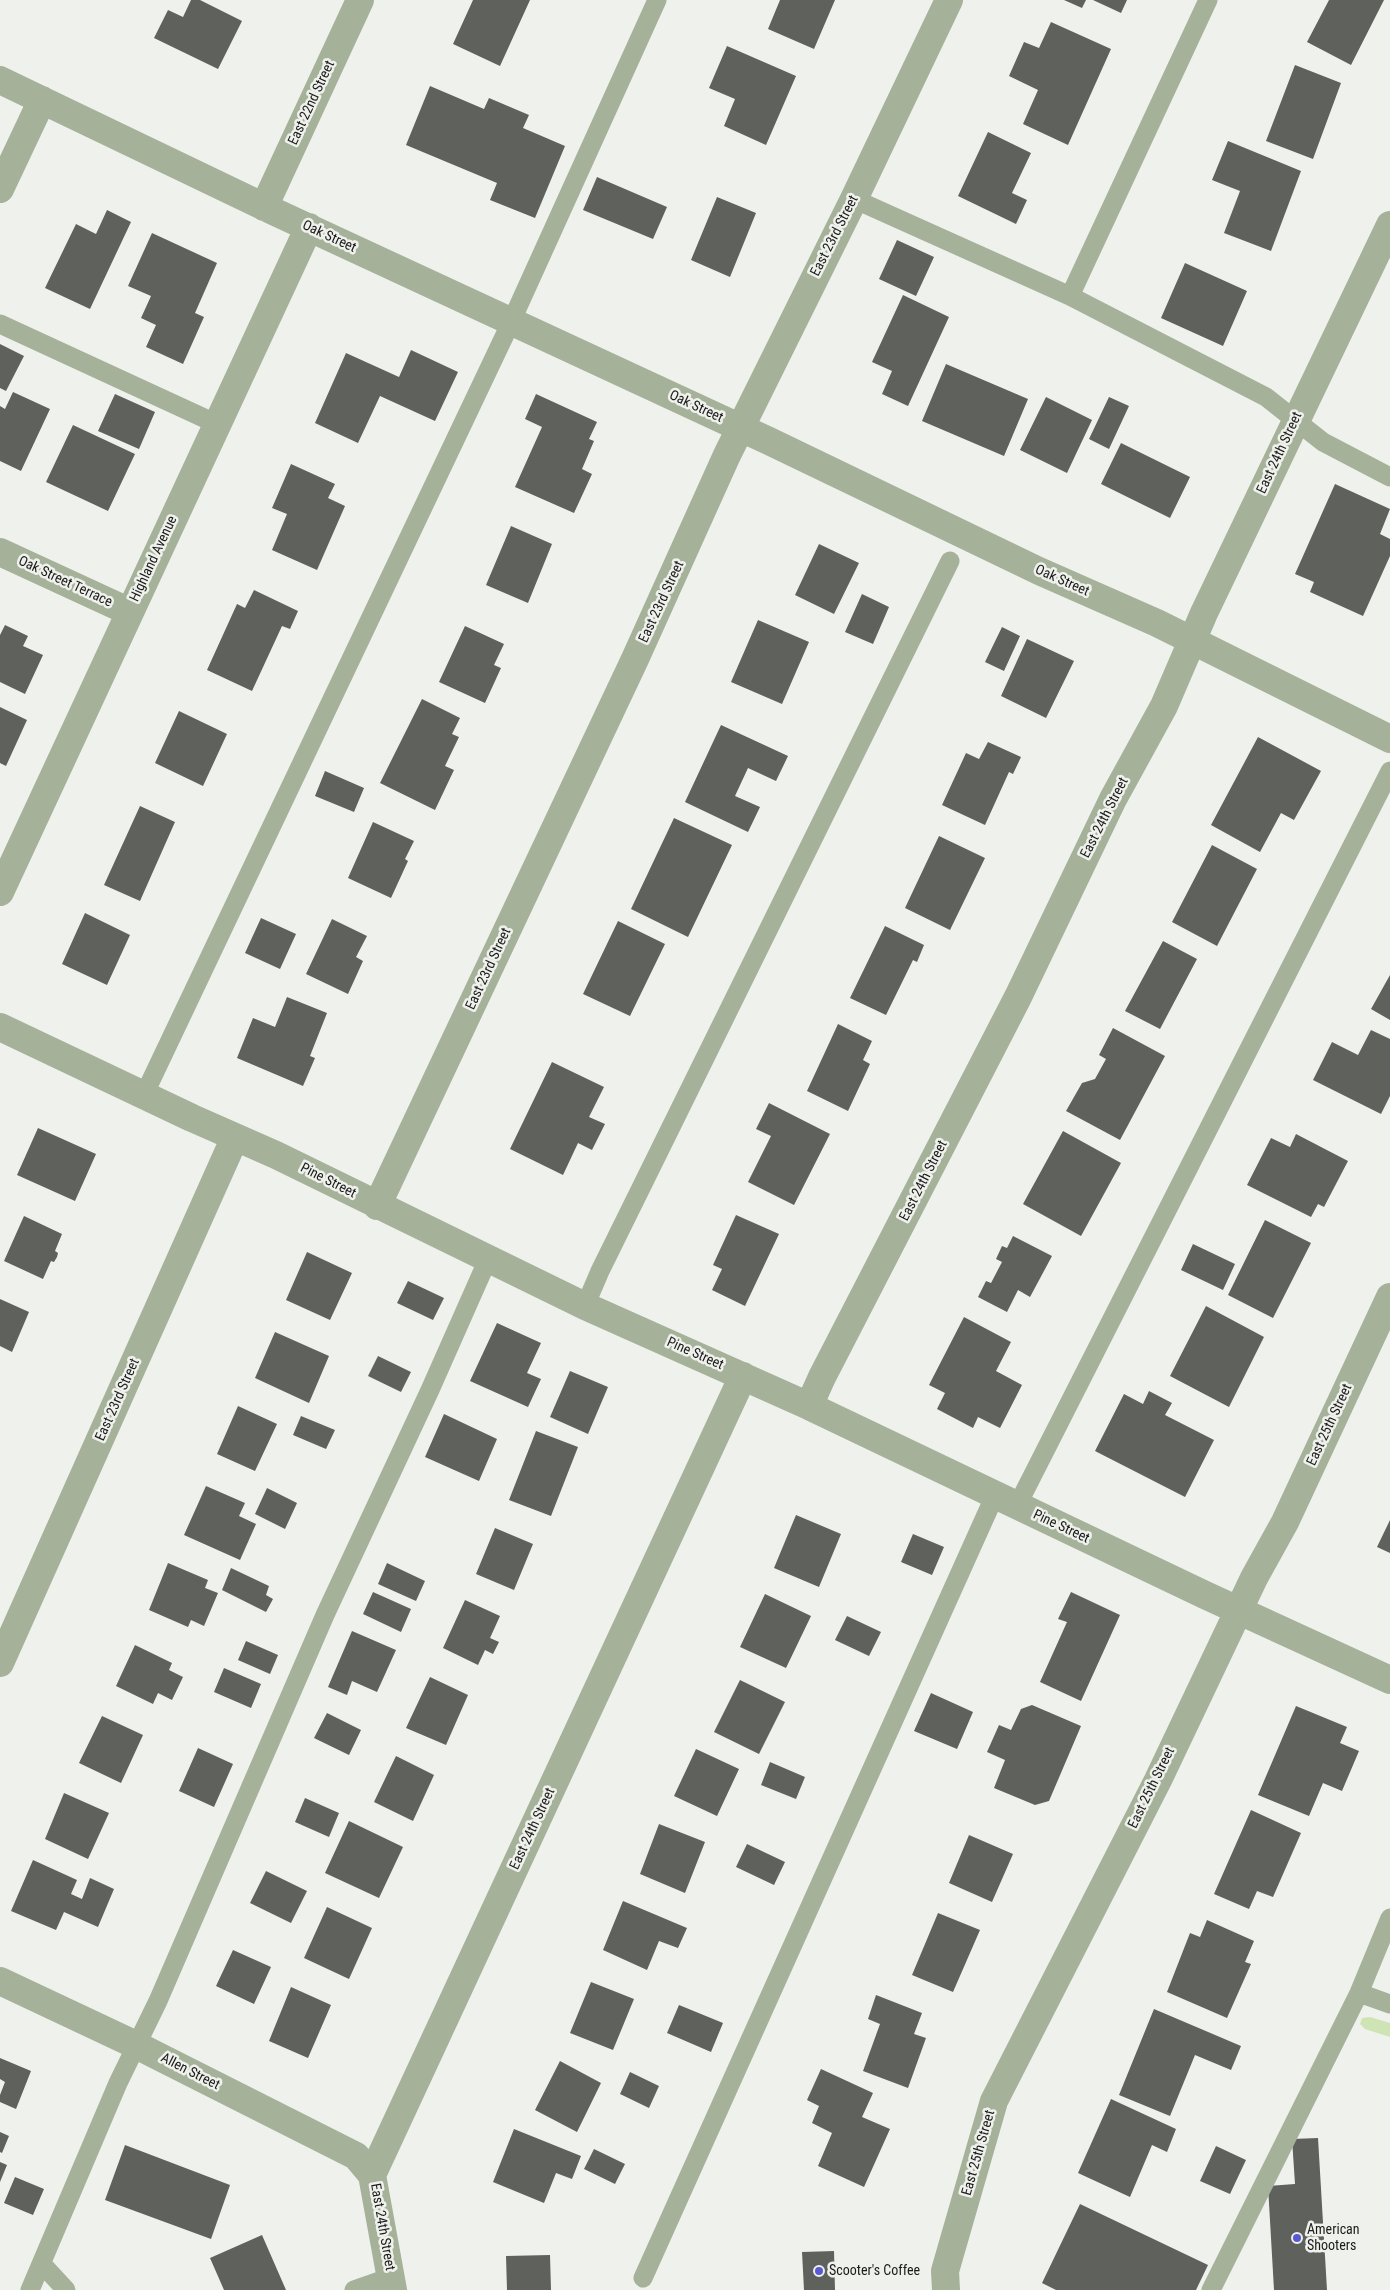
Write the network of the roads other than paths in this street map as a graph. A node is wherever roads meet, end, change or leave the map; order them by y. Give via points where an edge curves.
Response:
1 (360, 0) edge
2 (657, 0) edge
3 (948, 0) edge
4 (1208, 0) edge
5 (0, 80) edge
6 (42, 100) junction
7 (0, 189) edge
8 (854, 199) junction
9 (264, 207) junction
10 (309, 227) junction
11 (1389, 232) edge
12 (1070, 296) junction
13 (512, 320) junction
14 (0, 324) edge
15 (1296, 419) junction
16 (217, 424) junction
17 (742, 428) junction
18 (1390, 477) edge
19 (0, 552) edge
20 (950, 561) dead end
21 (130, 612) junction
22 (1194, 642) junction
23 (1390, 739) edge
24 (1390, 771) edge
25 (0, 892) edge
26 (0, 1027) edge
27 (144, 1095) junction
28 (235, 1137) junction
29 (377, 1206) junction
30 (488, 1259) junction
31 (1390, 1296) edge
32 (585, 1306) junction
33 (743, 1376) junction
34 (809, 1406) junction
35 (1006, 1501) junction
36 (1238, 1610) junction
37 (0, 1663) edge
38 (1390, 1680) edge
39 (1390, 1918) edge
40 (0, 1982) edge
41 (1359, 1993) junction
42 (1390, 2004) edge
43 (136, 2045) junction
44 (372, 2175) junction
45 (42, 2264) junction
46 (643, 2278) dead end
47 (392, 2283) edge
48 (30, 2290) edge
49 (66, 2290) edge
50 (354, 2290) edge
51 (946, 2290) edge
52 (1211, 2290) edge

1 - 9 street, East 22nd Street
2 - 13 lane
3 - 8 street, East 23rd Street
4 - 12 lane
5 - 6 street, Oak Street
6 - 7 street
6 - 9 street, Oak Street
8 - 12 lane
8 - 17 street, East 23rd Street
9 - 10 street, Oak Street
10 - 13 street, Oak Street
10 - 16 street, Highland Avenue
11 - 15 street, East 24th Street
12 - 15 lane via 1266,397
13 - 17 street, Oak Street
13 - 27 lane
14 - 16 lane
15 - 18 lane via 1323,442
15 - 22 street, East 24th Street via 1204,614
16 - 21 street, Highland Avenue
17 - 22 street, Oak Street
17 - 29 street, East 23rd Street
19 - 21 street, Oak Street Terrace
20 - 32 lane
21 - 25 street, Highland Avenue
22 - 23 street, Oak Street
22 - 34 street, East 24th Street via 1164,706 1113,799 1018,997
24 - 35 lane
26 - 27 street, Pine Street
27 - 28 street, Pine Street
28 - 29 street, Pine Street
28 - 37 street, East 23rd Street
29 - 30 street, Pine Street
30 - 32 street, Pine Street
30 - 43 lane via 325,1615
31 - 36 street, East 25th Street via 1285,1522
32 - 33 street, Pine Street
33 - 34 street, Pine Street
33 - 44 street, East 24th Street
34 - 35 street, Pine Street
35 - 36 street, Pine Street
35 - 46 lane
36 - 38 street, Pine Street
36 - 51 street, East 25th Street via 1153,1788 994,2101 945,2270
39 - 41 lane
40 - 43 street, Allen Street
41 - 42 lane
41 - 52 lane
43 - 44 street, Allen Street via 356,2156
43 - 45 lane
44 - 47 street, East 24th Street
45 - 48 lane
45 - 49 lane
47 - 50 lane

